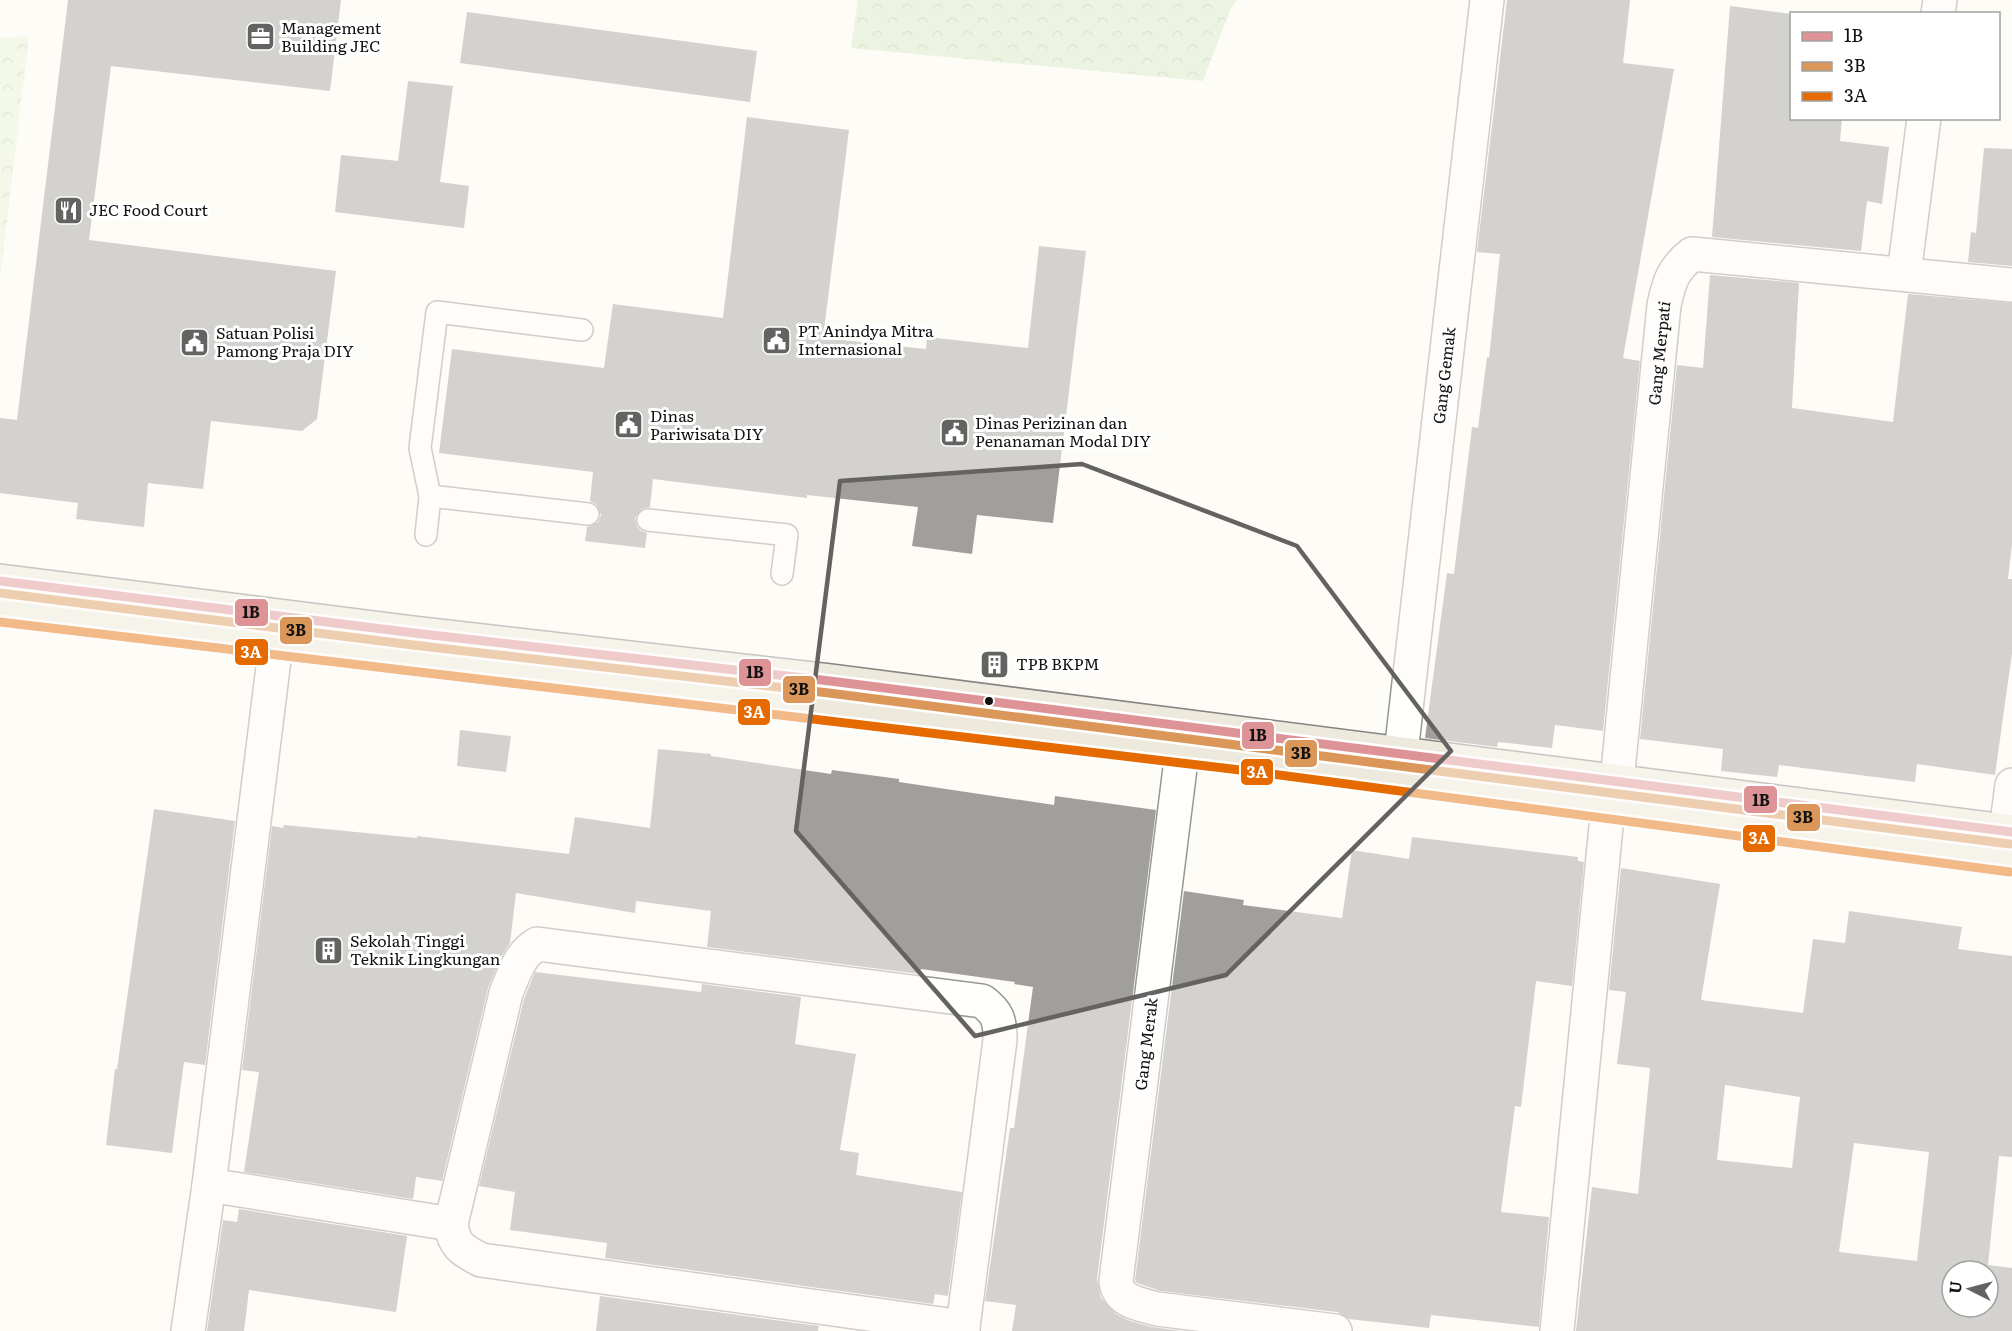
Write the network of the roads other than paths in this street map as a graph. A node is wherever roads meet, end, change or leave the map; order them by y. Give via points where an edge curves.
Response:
1 (1486, 0) edge
2 (1924, 120) edge
3 (1904, 274) junction
4 (2012, 285) edge
5 (582, 330) dead end
6 (430, 496) junction
7 (588, 514) dead end
8 (648, 520) dead end
9 (426, 535) dead end
10 (782, 574) dead end
11 (0, 581) edge
12 (0, 610) edge
13 (276, 643) junction
14 (1182, 752) junction
15 (1401, 753) junction
16 (2012, 785) edge
17 (1613, 794) junction
18 (2010, 841) edge
19 (209, 1185) junction
20 (451, 1224) junction
21 (963, 1329) edge
22 (1325, 1330) edge
23 (188, 1331) edge
24 (1557, 1331) edge

1 - 15 street, Gang Gemak
2 - 3 street
3 - 4 street, Gang Merpati
3 - 17 street, Gang Merpati via 1692,254 1669,280
5 - 6 lane via 437,312 420,448
6 - 7 lane
6 - 9 lane
8 - 10 lane via 787,535
11 - 15 main road
12 - 13 main road
13 - 14 main road
13 - 19 street
14 - 17 main road
14 - 22 street, Gang Merak via 1117,1289 1130,1301 1157,1309
15 - 17 main road
16 - 18 street
17 - 18 main road
17 - 24 street
19 - 20 street
19 - 23 street
20 - 21 street via 453,1238 463,1251 481,1260
20 - 21 street via 506,993 519,961 537,944 982,1001 994,1010 1000,1040

